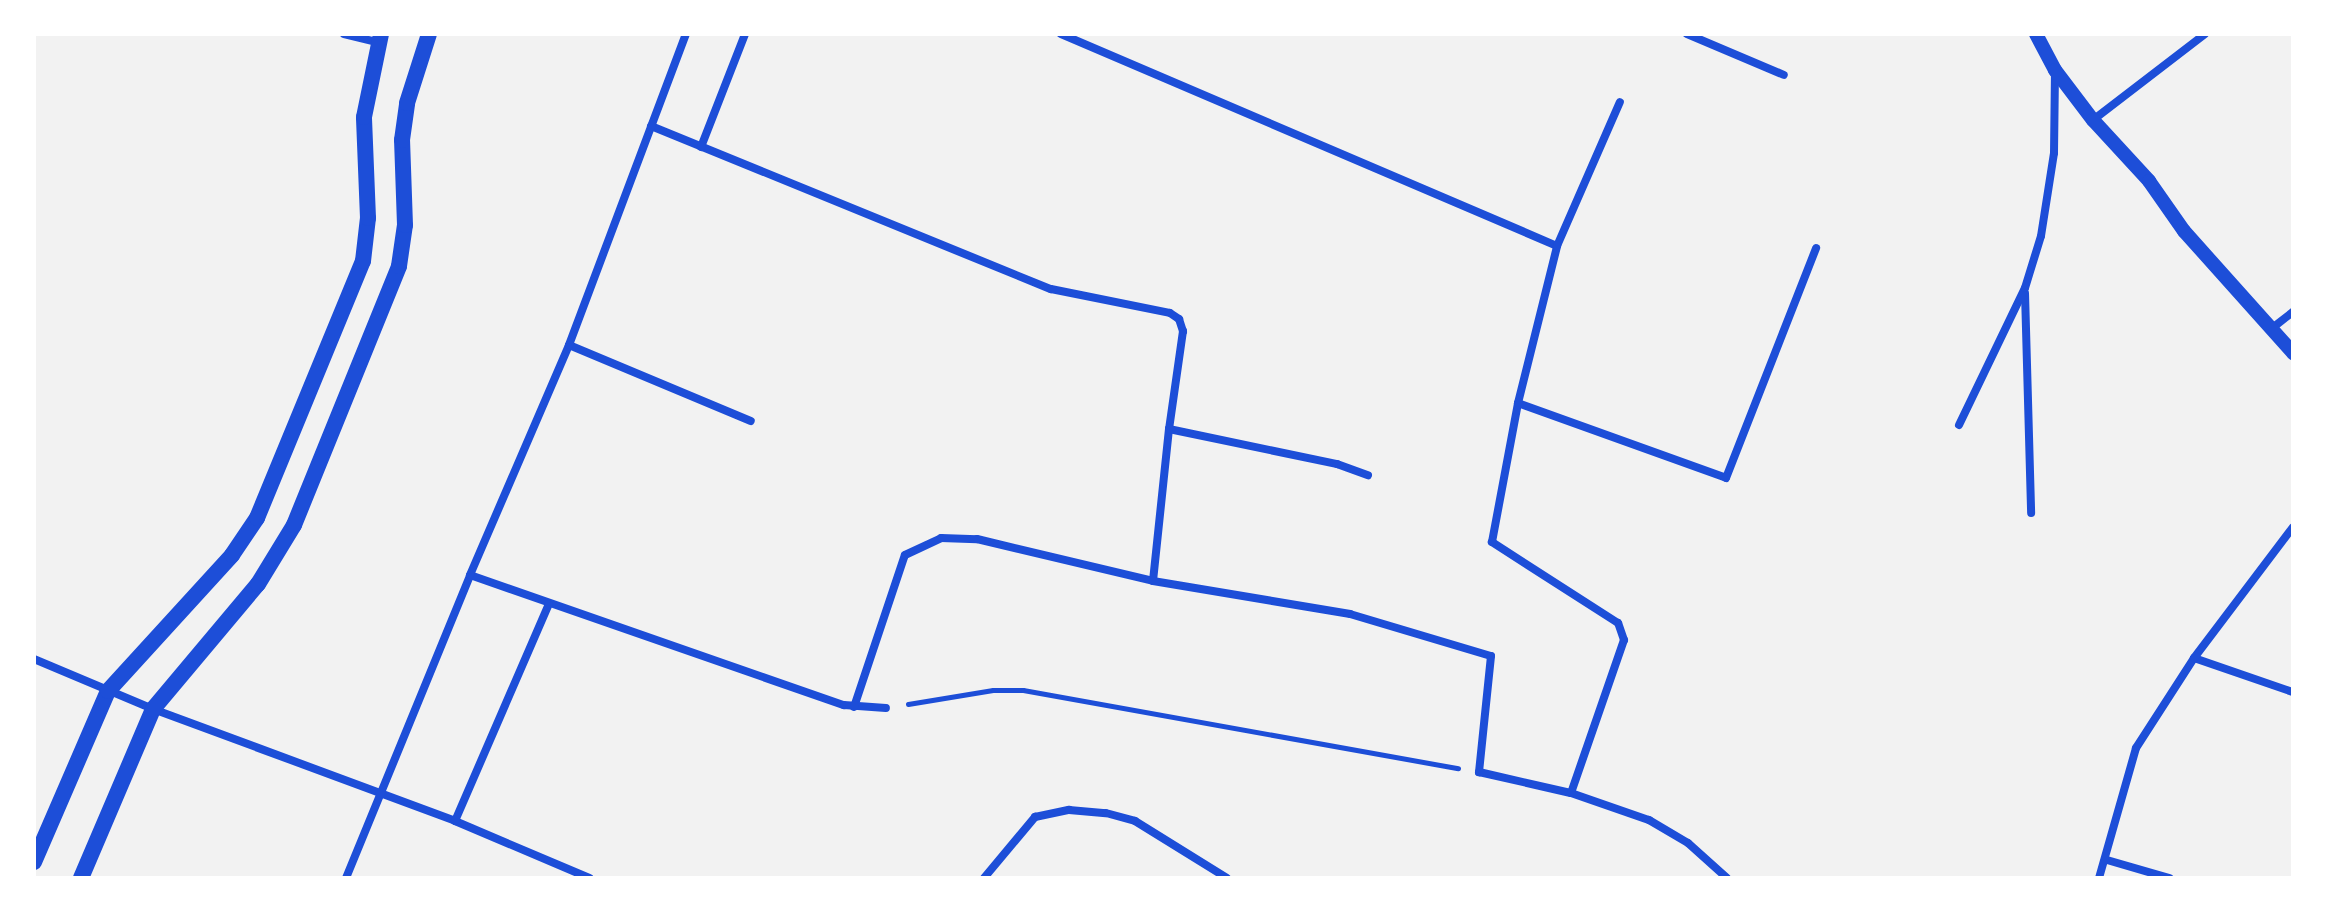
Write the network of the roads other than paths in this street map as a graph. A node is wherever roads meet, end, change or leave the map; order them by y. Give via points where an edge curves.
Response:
1 (344, 34) edge
2 (429, 34) edge
3 (686, 34) edge
4 (745, 34) edge
5 (1061, 34) edge
6 (1687, 34) edge
7 (2036, 34) edge
8 (2205, 34) edge
9 (379, 38) edge
10 (2055, 70) junction
11 (1784, 75) dead end
12 (1620, 102) dead end
13 (2093, 120) junction
14 (651, 126) junction
15 (701, 147) junction
16 (1557, 246) junction
17 (1816, 248) dead end
18 (2025, 288) junction
19 (2293, 312) edge
20 (2271, 329) junction
21 (569, 345) junction
22 (2293, 353) edge
23 (1518, 403) junction
24 (751, 421) dead end
25 (1959, 425) dead end
26 (1169, 429) junction
27 (1368, 475) dead end
28 (2031, 513) dead end
29 (2293, 527) edge
30 (470, 575) junction
31 (1153, 581) junction
32 (549, 604) junction
33 (2194, 658) junction
34 (34, 659) edge
35 (108, 691) junction
36 (2293, 692) edge
37 (854, 707) junction
38 (886, 708) road end
39 (153, 709) junction
40 (380, 792) junction
41 (1571, 793) junction
42 (455, 821) junction
43 (2107, 860) junction
44 (34, 862) edge
45 (81, 878) edge
46 (346, 878) edge
47 (589, 878) edge
48 (984, 878) edge
49 (1227, 878) edge
50 (1727, 878) edge
51 (2099, 878) edge
52 (2169, 878) edge

1 - 9 street
2 - 39 main road via 418,59 404,128 405,225 399,266 294,525 258,584
3 - 14 street
4 - 15 street
5 - 16 street
6 - 11 street
7 - 10 street
8 - 13 street
9 - 35 main road via 364,117 368,218 363,261 275,475 257,518 232,555
10 - 13 street
10 - 18 street via 2054,153 2041,236
12 - 16 street
13 - 20 street
14 - 15 street
14 - 21 street
15 - 26 street via 1051,289 1175,316 1183,331
16 - 23 street
17 - 23 street via 1726,478
18 - 25 street
18 - 28 street
19 - 20 street
20 - 22 street
21 - 24 street
21 - 30 street
23 - 41 street via 1492,542 1618,623 1624,640
26 - 27 street
26 - 31 street
29 - 33 street
30 - 32 street
30 - 40 street
31 - 37 street via 977,539 941,538 905,555
31 - 41 street via 1350,614 1491,656 1479,772
32 - 37 street
32 - 42 street
33 - 36 street
33 - 43 street via 2136,748
34 - 35 street
35 - 39 street
35 - 44 main road
37 - 38 street
39 - 40 street
39 - 45 main road
40 - 42 street
40 - 46 street
41 - 50 street via 1649,820 1688,843
42 - 47 street
43 - 51 street
43 - 52 street
48 - 49 street via 1035,817 1069,810 1135,821

